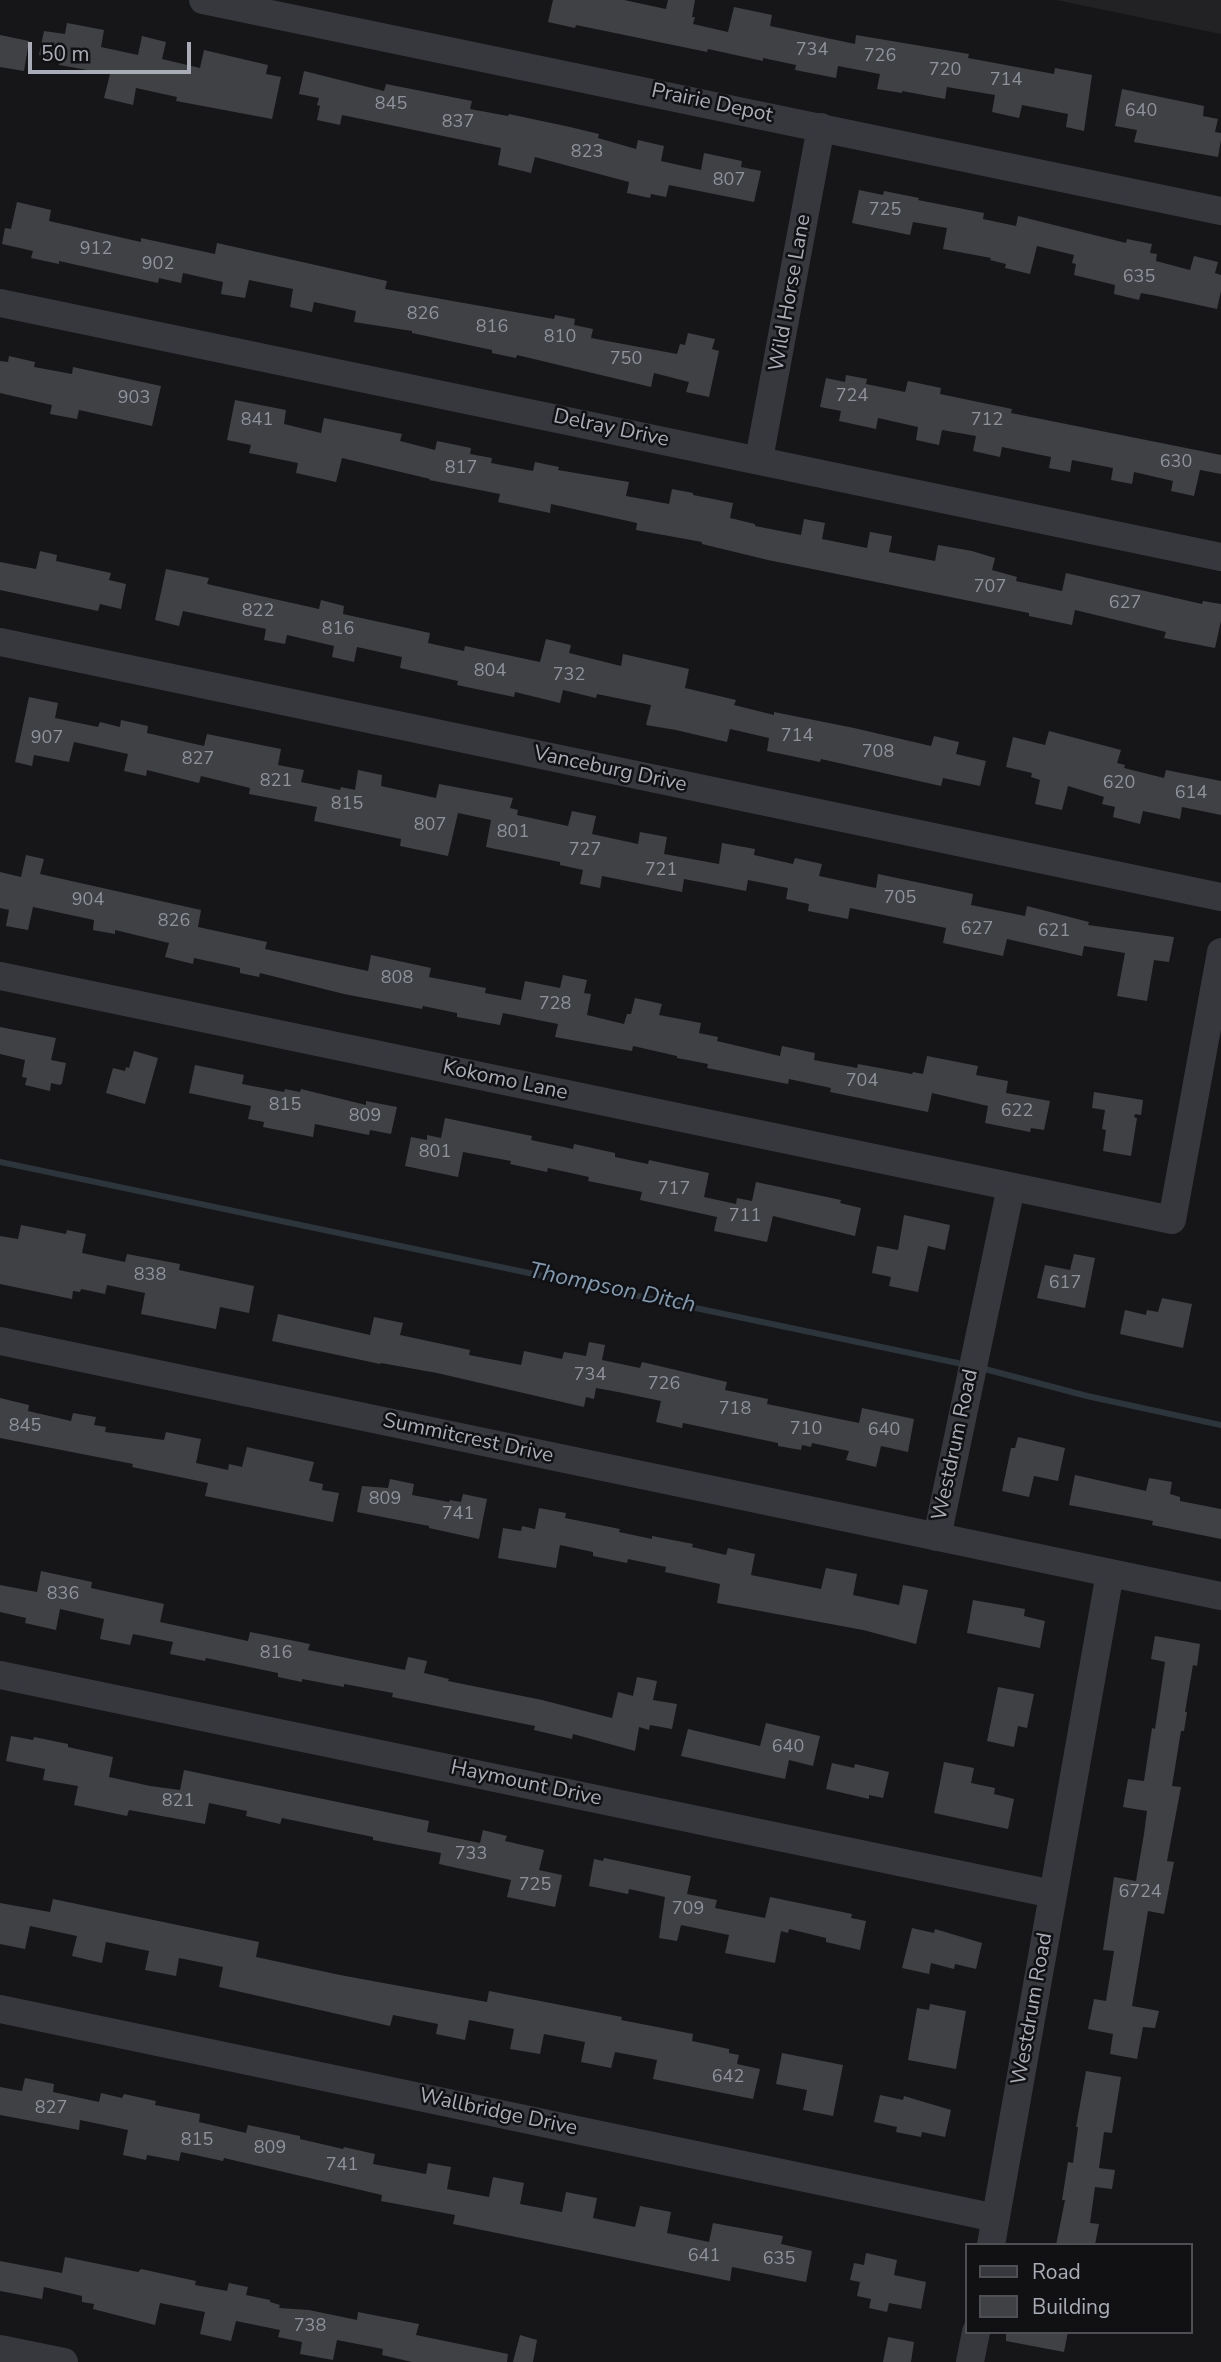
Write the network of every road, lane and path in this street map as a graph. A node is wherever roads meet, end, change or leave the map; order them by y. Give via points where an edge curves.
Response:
1 (202, 0) edge
2 (821, 127) junction
3 (1221, 211) edge
4 (0, 303) edge
5 (759, 459) junction
6 (1221, 557) edge
7 (0, 642) edge
8 (1221, 897) edge
9 (1221, 952) edge
10 (0, 976) edge
11 (1011, 1187) junction
12 (0, 1341) edge
13 (937, 1537) junction
14 (1110, 1573) junction
15 (1221, 1596) edge
16 (0, 1675) edge
17 (1053, 1894) junction
18 (0, 2008) edge
19 (994, 2231) edge
20 (976, 2334) edge
21 (0, 2349) edge
22 (64, 2362) edge
23 (970, 2362) edge

1 - 2 street, Prairie Depot
2 - 3 street, Prairie Depot
2 - 5 street, Wild Horse Lane
4 - 5 street, Delray Drive
5 - 6 street, Delray Drive
7 - 8 street, Vanceburg Drive
9 - 11 street via 1172,1220
10 - 11 street, Kokomo Lane
11 - 13 street, Westdrum Road
12 - 13 street, Summitcrest Drive
13 - 14 street, Westdrum Road
14 - 15 street
14 - 17 street, Westdrum Road
16 - 17 street, Haymount Drive
17 - 19 street, Westdrum Road
18 - 19 street, Wallbridge Drive
20 - 23 street
21 - 22 street

